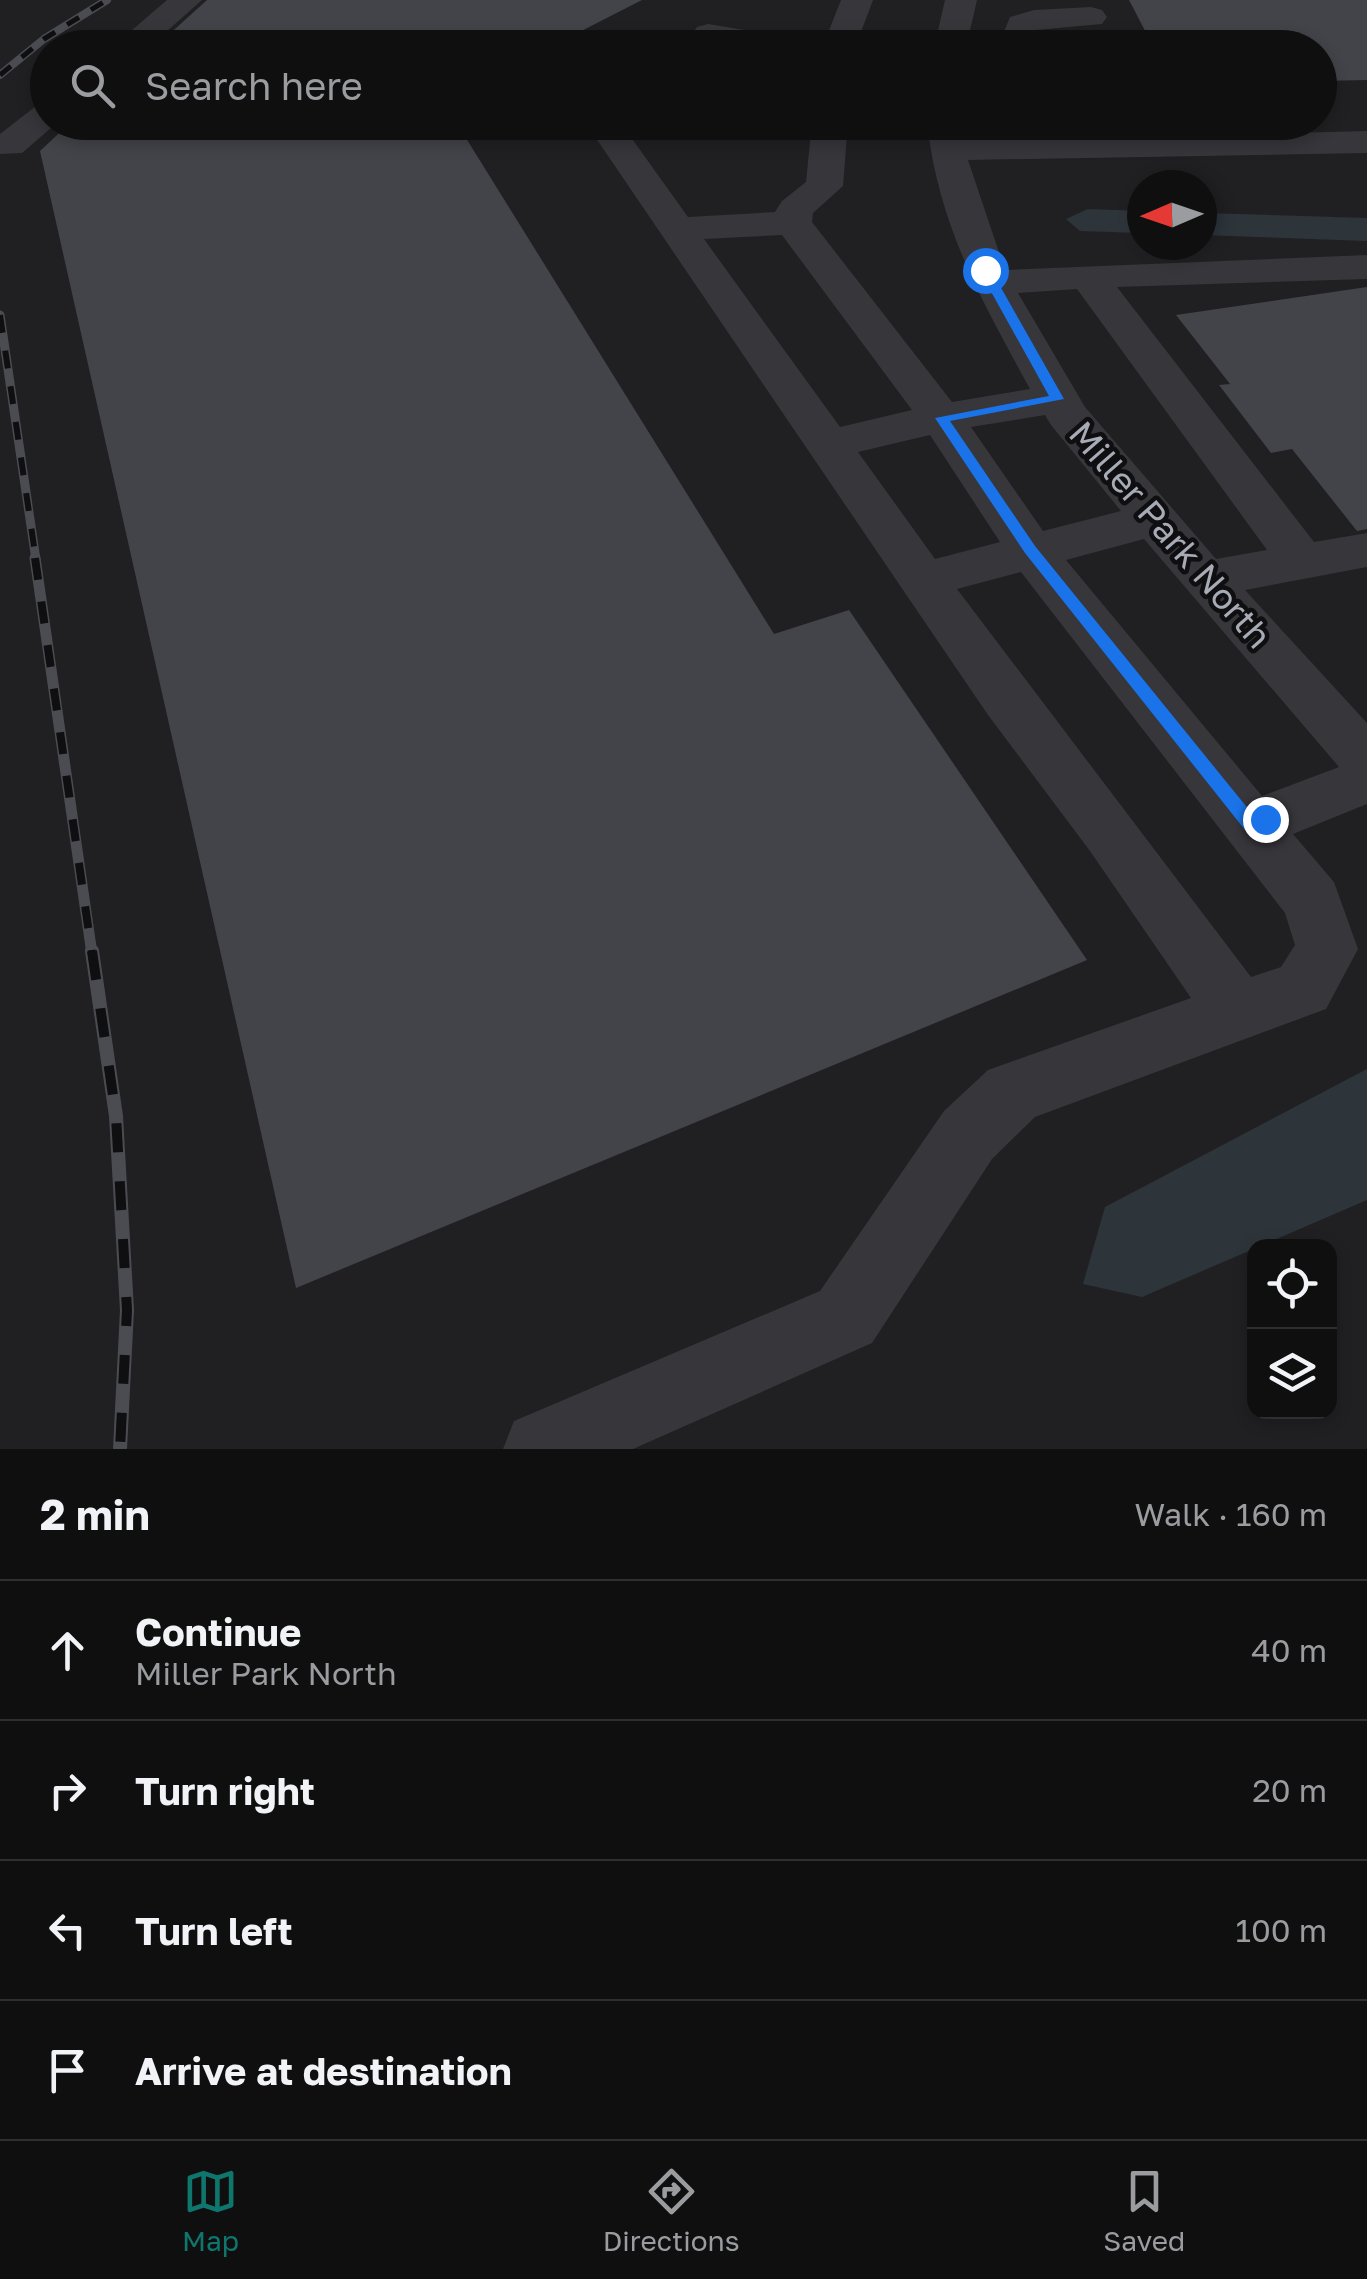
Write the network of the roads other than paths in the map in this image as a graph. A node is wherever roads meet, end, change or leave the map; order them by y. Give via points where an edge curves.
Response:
1 (186, 0) edge
2 (857, 0) edge
3 (961, 0) edge
4 (743, 8) dead end
5 (1087, 8) edge
6 (150, 30) edge
7 (714, 30) edge
8 (845, 30) edge
9 (954, 30) edge
10 (1020, 30) edge
11 (30, 128) edge
12 (615, 140) edge
13 (828, 140) edge
14 (947, 140) edge
15 (1310, 140) edge
16 (1367, 142) edge
17 (9, 145) dead end
18 (793, 223) junction
19 (677, 229) junction
20 (1367, 267) edge
21 (1088, 276) junction
22 (992, 283) junction
23 (1058, 399) junction
24 (941, 418) junction
25 (829, 444) junction
26 (1155, 519) junction
27 (1030, 550) junction
28 (1367, 550) edge
29 (1302, 562) junction
30 (1205, 579) junction
31 (923, 580) junction
32 (1367, 760) edge
33 (1367, 780) edge
34 (1251, 825) junction
35 (1238, 1012) junction
36 (542, 1449) edge

1 - 6 street
2 - 8 street
3 - 9 street
4 - 7 street
5 - 10 street via 1021,24
11 - 17 street
12 - 19 street
13 - 18 street via 824,186 795,209
14 - 22 street, Miller Park North
15 - 16 street
18 - 19 street
18 - 24 street
19 - 25 street
20 - 21 street
21 - 22 street
21 - 29 street
22 - 23 street, Miller Park North
23 - 24 street
23 - 26 street, Miller Park North
24 - 25 street
24 - 27 street
25 - 31 street
26 - 27 street
26 - 30 street, Miller Park North
27 - 31 street
27 - 34 street
28 - 29 street
29 - 30 street
30 - 32 street, Miller Park North
31 - 35 street
33 - 34 street
34 - 35 street via 1312,901 1327,949 1304,988
35 - 36 street via 1012,1093 968,1135 846,1317

